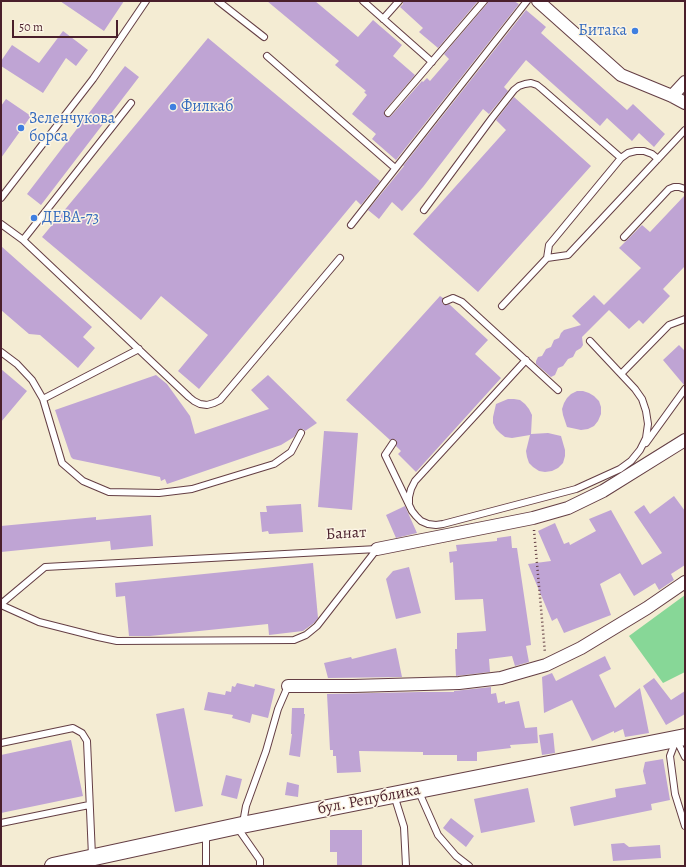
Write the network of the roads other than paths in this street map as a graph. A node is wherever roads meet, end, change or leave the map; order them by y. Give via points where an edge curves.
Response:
1 (146, 1) edge
2 (218, 1) edge
3 (363, 1) edge
4 (399, 1) edge
5 (484, 1) edge
6 (527, 1) edge
7 (538, 1) edge
8 (383, 19) junction
9 (264, 37) dead end
10 (267, 56) dead end
11 (432, 62) junction
12 (685, 82) edge
13 (672, 96) junction
14 (131, 103) dead end
15 (685, 103) edge
16 (388, 113) dead end
17 (685, 130) edge
18 (621, 158) junction
19 (658, 159) junction
20 (395, 168) junction
21 (685, 189) edge
22 (1, 198) edge
23 (424, 210) dead end
24 (1, 224) edge
25 (351, 224) dead end
26 (624, 237) dead end
27 (23, 240) junction
28 (340, 258) dead end
29 (547, 258) junction
30 (446, 301) dead end
31 (502, 306) dead end
32 (685, 319) edge
33 (590, 341) dead end
34 (139, 349) junction
35 (1, 352) edge
36 (526, 360) junction
37 (621, 374) junction
38 (685, 389) edge
39 (558, 390) dead end
40 (43, 399) junction
41 (301, 433) dead end
42 (685, 440) edge
43 (393, 443) dead end
44 (640, 450) junction
45 (410, 506) junction
46 (377, 549) junction
47 (685, 582) edge
48 (1, 604) edge
49 (288, 686) joint
50 (681, 738) edge
51 (1, 743) edge
52 (685, 757) edge
53 (418, 790) junction
54 (394, 795) junction
55 (89, 805) junction
56 (685, 822) edge
57 (1, 823) edge
58 (239, 826) junction
59 (206, 833) junction
60 (92, 858) junction
61 (53, 866) edge
62 (206, 866) edge
63 (260, 866) edge
64 (406, 866) edge
65 (469, 866) edge

1 - 22 lane via 93,79
2 - 9 lane
3 - 8 lane
4 - 8 lane
5 - 11 lane
6 - 20 lane
7 - 13 street via 621,75
8 - 11 lane
10 - 20 lane
11 - 16 lane
12 - 13 street
13 - 15 street
14 - 27 lane
17 - 19 lane
18 - 19 lane via 628,153 644,151
18 - 23 lane via 542,88 531,83 525,84 514,90
18 - 29 lane via 549,246
19 - 29 lane via 568,255
20 - 25 lane
21 - 26 lane via 669,189
24 - 27 lane
27 - 34 lane
28 - 34 lane via 220,400 214,403 200,404 194,401
29 - 31 lane
30 - 36 lane via 453,298 462,302
32 - 37 lane via 669,325
33 - 37 lane
34 - 40 lane
35 - 40 lane via 32,380
36 - 39 lane
36 - 45 lane via 415,481 409,498
37 - 44 lane via 642,399 646,411 646,438
38 - 44 lane
40 - 41 lane via 62,463 83,481 109,492 159,493 192,489 274,464 291,452
42 - 46 street, Банат via 603,491 568,508 532,518
43 - 45 lane via 385,455
44 - 45 lane via 620,469 576,489 443,524 428,524 421,521
46 - 48 lane, Банат via 45,567
46 - 48 lane via 317,626 294,640 117,641 39,622
47 - 49 street via 581,648 546,665 500,678 459,683
49 - 58 lane
50 - 52 lane
50 - 53 street, бул. Република
50 - 56 lane via 670,756 675,794
51 - 55 lane via 73,728 82,732 87,741
53 - 54 street, бул. Република
53 - 65 lane via 438,835 456,856
54 - 58 street, бул. Република
54 - 64 lane via 404,827
55 - 57 lane
55 - 60 lane
58 - 59 street, бул. Република
58 - 63 lane via 260,860
59 - 60 street, бул. Република
59 - 62 lane
60 - 61 street, бул. Република

